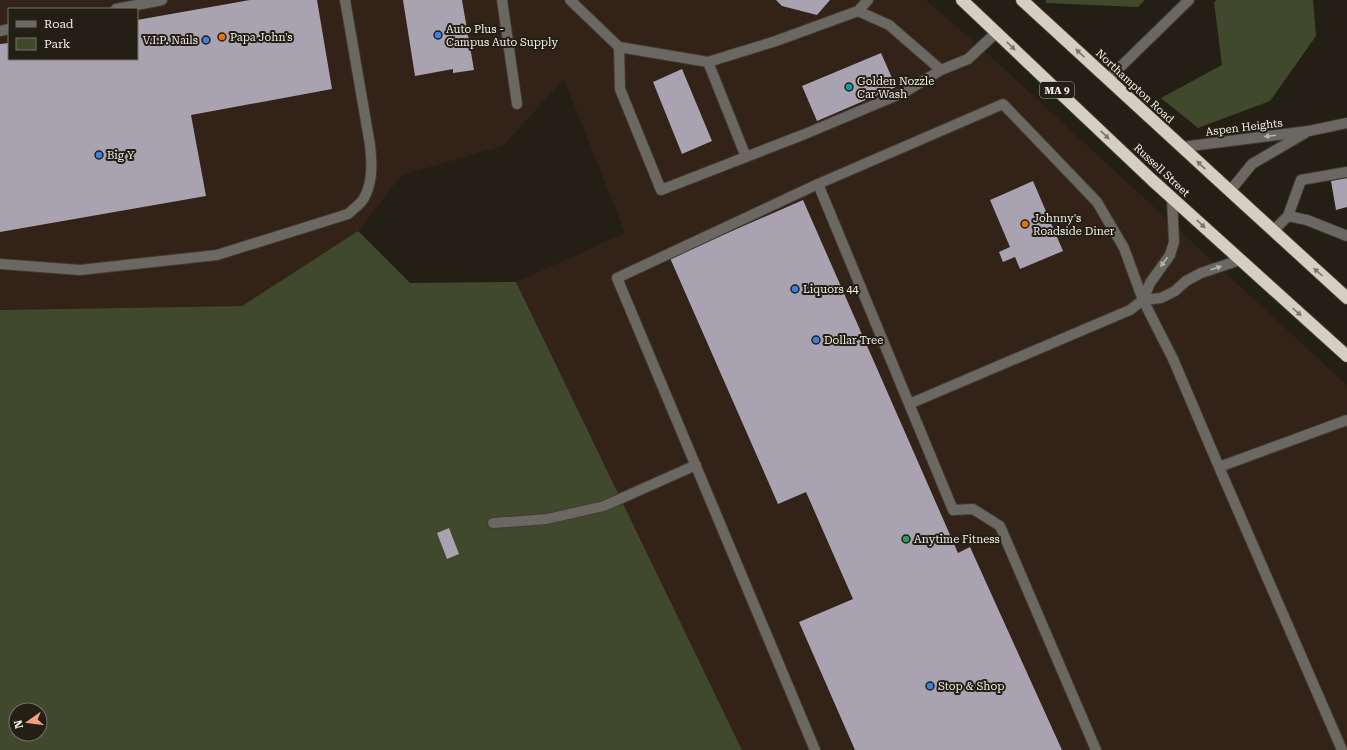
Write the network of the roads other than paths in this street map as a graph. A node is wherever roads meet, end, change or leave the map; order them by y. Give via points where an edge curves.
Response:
1 (162, 0) edge
2 (345, 0) edge
3 (502, 0) edge
4 (570, 0) edge
5 (868, 0) edge
6 (962, 0) edge
7 (1022, 0) edge
8 (1189, 0) edge
9 (121, 8) edge
10 (858, 10) junction
11 (997, 32) junction
12 (619, 47) junction
13 (708, 62) junction
14 (941, 70) junction
15 (1108, 79) junction
16 (517, 104) dead end
17 (1347, 123) edge
18 (1309, 131) junction
19 (1182, 147) junction
20 (746, 157) junction
21 (1347, 172) edge
22 (818, 184) junction
23 (1230, 191) junction
24 (1172, 198) junction
25 (1288, 216) junction
26 (1273, 231) junction
27 (1347, 236) edge
28 (1240, 260) junction
29 (0, 264) edge
30 (1347, 298) edge
31 (1143, 300) junction
32 (1347, 356) edge
33 (910, 404) junction
34 (1347, 420) edge
35 (696, 465) junction
36 (1219, 467) junction
37 (493, 522) dead end
38 (815, 750) edge
39 (1096, 750) edge
40 (1342, 750) edge

1 - 9 street
2 - 29 street via 372,163 364,200 348,214 218,255 80,270
3 - 16 street
4 - 12 street
5 - 10 street
6 - 11 highway, Russell Street / MA 9
15 -> 7 highway, Northampton Road
8 - 15 street
10 - 13 street via 776,41
10 - 14 street via 889,25
11 - 14 street via 968,59
11 -> 24 highway, Russell Street / MA 9
12 - 13 street
12 - 20 street via 620,89 662,190
13 - 20 street
14 - 20 street via 905,92
15 - 19 highway, Northampton Road
17 - 18 street, Aspen Heights
18 -> 19 street, Aspen Heights
18 - 23 street, Aspen Heights via 1252,164
23 -> 19 highway, Northampton Road
21 - 25 street via 1301,180
22 - 31 street via 1003,104 1097,202 1124,248
22 - 33 street
22 - 35 street via 617,278
23 - 26 highway
24 -> 28 highway, Russell Street / MA 9
24 -> 31 street via 1174,242 1170,256 1150,282
25 - 26 street
25 - 27 street via 1307,220
30 -> 26 highway
31 -> 28 street via 1161,298 1201,273
28 -> 32 highway, Russell Street / MA 9
31 - 33 street via 1130,310
31 - 36 street via 1173,359
33 - 39 street via 953,510 973,509 1000,526
34 - 36 street
35 - 37 street via 604,506 547,519
35 - 38 street
36 - 40 street

